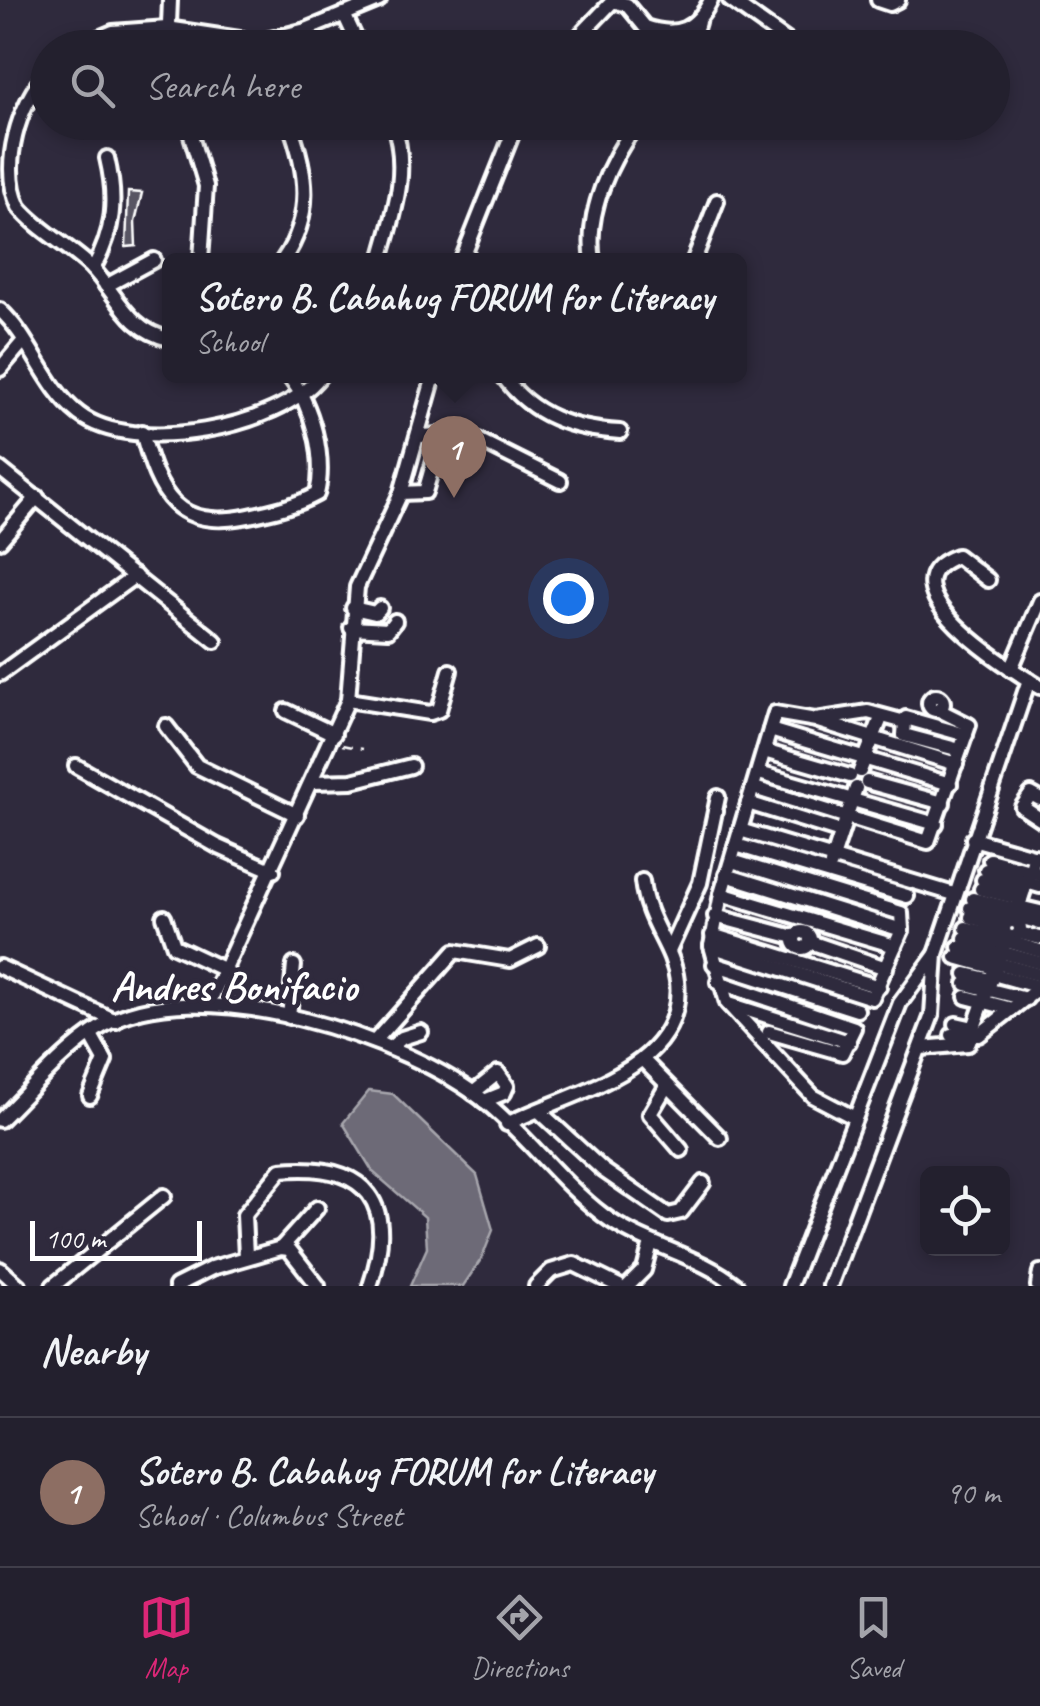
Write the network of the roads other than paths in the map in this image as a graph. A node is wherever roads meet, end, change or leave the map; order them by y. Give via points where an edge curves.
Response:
1 (170, 0) edge
2 (378, 0) edge
3 (711, 0) edge
4 (730, 0) edge
5 (878, 0) edge
6 (898, 0) edge
7 (603, 3) edge
8 (344, 14) junction
9 (698, 22) junction
10 (167, 28) junction
11 (140, 30) edge
12 (179, 30) edge
13 (306, 30) edge
14 (352, 30) edge
15 (582, 30) edge
16 (651, 30) edge
17 (683, 30) edge
18 (696, 30) edge
19 (772, 30) edge
20 (30, 100) edge
21 (192, 140) edge
22 (296, 140) edge
23 (399, 140) edge
24 (510, 140) edge
25 (628, 140) edge
26 (106, 158) dead end
27 (717, 201) dead end
28 (201, 253) edge
29 (286, 253) edge
30 (383, 253) edge
31 (465, 253) edge
32 (592, 253) edge
33 (697, 253) edge
34 (154, 260) dead end
35 (93, 269) junction
36 (106, 286) junction
37 (0, 310) edge
38 (162, 337) edge
39 (22, 343) junction
40 (0, 370) edge
41 (295, 383) edge
42 (315, 383) edge
43 (433, 383) edge
44 (509, 383) edge
45 (305, 396) junction
46 (427, 412) junction
47 (142, 432) junction
48 (452, 432) junction
49 (620, 432) dead end
50 (420, 436) junction
51 (0, 469) edge
52 (560, 482) dead end
53 (401, 493) junction
54 (37, 497) junction
55 (0, 541) edge
56 (135, 576) junction
57 (988, 580) dead end
58 (1040, 601) edge
59 (353, 608) junction
60 (380, 608) dead end
61 (395, 621) dead end
62 (351, 628) junction
63 (1034, 636) edge
64 (215, 641) dead end
65 (1011, 668) junction
66 (450, 672) dead end
67 (0, 674) edge
68 (1035, 684) edge
69 (348, 698) junction
70 (378, 698) dead end
71 (286, 711) dead end
72 (881, 718) junction
73 (816, 720) junction
74 (906, 720) junction
75 (166, 726) dead end
76 (770, 730) junction
77 (966, 735) junction
78 (332, 738) junction
79 (873, 739) junction
80 (764, 751) junction
81 (958, 757) junction
82 (76, 766) dead end
83 (411, 766) dead end
84 (760, 773) junction
85 (859, 779) junction
86 (313, 782) junction
87 (950, 784) junction
88 (754, 788) junction
89 (718, 796) dead end
90 (1040, 800) edge
91 (748, 803) junction
92 (943, 803) junction
93 (297, 815) junction
94 (1040, 819) edge
95 (936, 824) junction
96 (844, 825) junction
97 (740, 830) junction
98 (974, 839) junction
99 (736, 846) junction
100 (1037, 857) edge
101 (833, 858) junction
102 (729, 868) junction
103 (273, 871) junction
104 (642, 881) dead end
105 (826, 881) junction
106 (721, 894) junction
107 (954, 894) junction
108 (907, 896) dead end
109 (1040, 899) edge
110 (818, 905) junction
111 (973, 908) junction
112 (1040, 912) edge
113 (715, 916) junction
114 (164, 917) dead end
115 (1040, 924) edge
116 (902, 930) junction
117 (1040, 938) edge
118 (711, 941) junction
119 (801, 945) junction
120 (538, 946) dead end
121 (895, 946) junction
122 (1006, 949) edge
123 (1040, 950) edge
124 (669, 951) junction
125 (936, 954) junction
126 (1040, 963) edge
127 (714, 964) junction
128 (294, 965) dead end
129 (0, 967) edge
130 (886, 968) junction
131 (227, 971) junction
132 (1040, 975) edge
133 (718, 982) junction
134 (1040, 987) edge
135 (785, 989) junction
136 (1026, 999) junction
137 (209, 1003) junction
138 (726, 1003) junction
139 (779, 1003) junction
140 (962, 1005) junction
141 (858, 1010) dead end
142 (289, 1017) junction
143 (773, 1017) junction
144 (116, 1021) junction
145 (422, 1032) dead end
146 (91, 1035) junction
147 (767, 1036) junction
148 (376, 1041) junction
149 (849, 1042) junction
150 (390, 1048) junction
151 (921, 1048) junction
152 (643, 1060) junction
153 (666, 1086) junction
154 (90, 1096) dead end
155 (539, 1111) junction
156 (855, 1118) junction
157 (0, 1120) edge
158 (508, 1124) junction
159 (720, 1138) dead end
160 (681, 1150) dead end
161 (702, 1182) dead end
162 (164, 1196) dead end
163 (317, 1208) dead end
164 (651, 1243) junction
165 (281, 1248) junction
166 (246, 1256) junction
167 (0, 1268) edge
168 (1040, 1272) edge
169 (19, 1286) edge
170 (53, 1286) edge
171 (176, 1286) edge
172 (318, 1286) edge
173 (370, 1286) edge
174 (536, 1286) edge
175 (619, 1286) edge
176 (628, 1286) edge
177 (738, 1286) edge
178 (790, 1286) edge
179 (830, 1286) edge
180 (1038, 1286) edge

1 - 10 street
2 - 8 street
3 - 9 street
4 - 19 street
5 - 6 street
7 - 15 street
7 - 16 street via 620,2
8 - 13 street
8 - 14 street
9 - 17 street
9 - 18 street
10 - 11 street
10 - 12 street
20 - 35 street via 11,129 10,192
21 - 28 street via 206,186
22 - 29 street via 306,190 303,220
23 - 30 street via 403,173
24 - 31 street
25 - 32 street via 598,197
26 - 35 street via 114,210
27 - 33 street
34 - 36 street
35 - 36 street
36 - 38 street via 143,330
37 - 39 street
39 - 40 street
39 - 47 street via 79,414 99,426
41 - 45 street
42 - 45 street
43 - 46 street
44 - 49 street via 520,399 581,430
45 - 47 street via 233,425
45 - 47 street via 322,473 317,494 262,513 212,522 172,504
46 - 48 street
46 - 50 street
48 - 50 street
48 - 52 street
48 - 53 street via 436,452 425,492
50 - 53 street
51 - 54 street
53 - 59 street
54 - 55 street
54 - 56 street
56 - 64 street
56 - 67 street
57 - 65 street via 957,556 934,574 933,594 952,623
58 - 63 street
59 - 60 street
59 - 62 street
61 - 62 street via 388,630
62 - 69 street
63 - 65 street
65 - 68 street
66 - 69 street via 439,710 430,713
68 - 98 street
69 - 70 street
69 - 78 street
71 - 78 street
72 - 73 street via 862,712
72 - 74 street
72 - 79 street
73 - 76 street via 775,713
73 - 79 street
74 - 77 street
74 - 77 street via 914,708 934,707 966,719
74 - 81 street via 904,735
75 - 93 street via 197,766
76 - 80 street
76 - 85 street
77 - 81 street
78 - 86 street
79 - 81 street
79 - 85 street
80 - 84 street
80 - 85 street
81 - 87 street
82 - 103 street
83 - 86 street via 352,781
84 - 85 street
84 - 88 street
85 - 87 street
85 - 92 street
85 - 95 street
85 - 96 street
86 - 93 street
87 - 92 street
88 - 91 street
88 - 96 street
89 - 124 street via 700,883
90 - 94 street via 1030,795 1022,807
91 - 96 street
91 - 97 street
92 - 95 street
93 - 103 street
95 - 96 street via 928,842
96 - 101 street
97 - 99 street
97 - 101 street
98 - 100 street
98 - 107 street
99 - 102 street
99 - 105 street
100 - 122 street
101 - 105 street
101 - 107 street
102 - 105 street
102 - 106 street
102 - 110 street
103 - 131 street
104 - 124 street via 653,929
105 - 108 street
105 - 110 street
105 - 116 street via 901,913
106 - 113 street
106 - 119 street
107 - 125 street
109 - 122 street
110 - 116 street
110 - 119 street
111 - 122 street
111 - 122 street
111 - 122 street
111 - 122 street
111 - 122 street
111 - 122 street
112 - 122 street
113 - 118 street
113 - 119 street
114 - 131 street via 174,946
115 - 122 street
116 - 121 street
117 - 122 street
118 - 119 street
118 - 127 street
119 - 121 street
119 - 130 street
119 - 130 street via 879,987
119 - 135 street
120 - 148 street via 510,960 455,951
121 - 130 street
122 - 123 street
122 - 126 street
122 - 132 street
122 - 134 street
122 - 136 street
122 - 136 street
122 - 140 street
122 - 140 street
122 - 140 street
122 - 140 street
122 - 151 street via 961,1047
124 - 152 street via 677,1006
125 - 151 street via 932,1015
125 - 156 street via 900,1003
127 - 133 street
127 - 135 street
128 - 142 street
129 - 144 street
131 - 137 street
133 - 138 street
133 - 139 street
134 - 136 street
135 - 139 street
135 - 141 street
137 - 142 street
137 - 144 street
138 - 143 street
138 - 147 street
139 - 143 street
139 - 149 street via 854,1027
142 - 148 street
143 - 147 street
143 - 149 street
144 - 146 street
145 - 150 street
146 - 154 street via 104,1060
146 - 157 street
147 - 149 street via 842,1052
147 - 156 street via 813,1096
148 - 150 street
150 - 158 street via 484,1094
151 - 179 street
152 - 153 street
152 - 155 street
153 - 159 street
153 - 160 street via 650,1114
155 - 158 street
155 - 161 street via 603,1170 668,1215 680,1212
156 - 178 street
158 - 164 street via 605,1216
162 - 170 street
163 - 165 street
164 - 176 street via 644,1270
164 - 177 street
165 - 166 street
165 - 172 street via 289,1249
166 - 171 street
166 - 173 street via 244,1215 281,1170 318,1166 344,1172 372,1198 383,1227
167 - 169 street
168 - 180 street
174 - 175 street via 551,1271 574,1264

